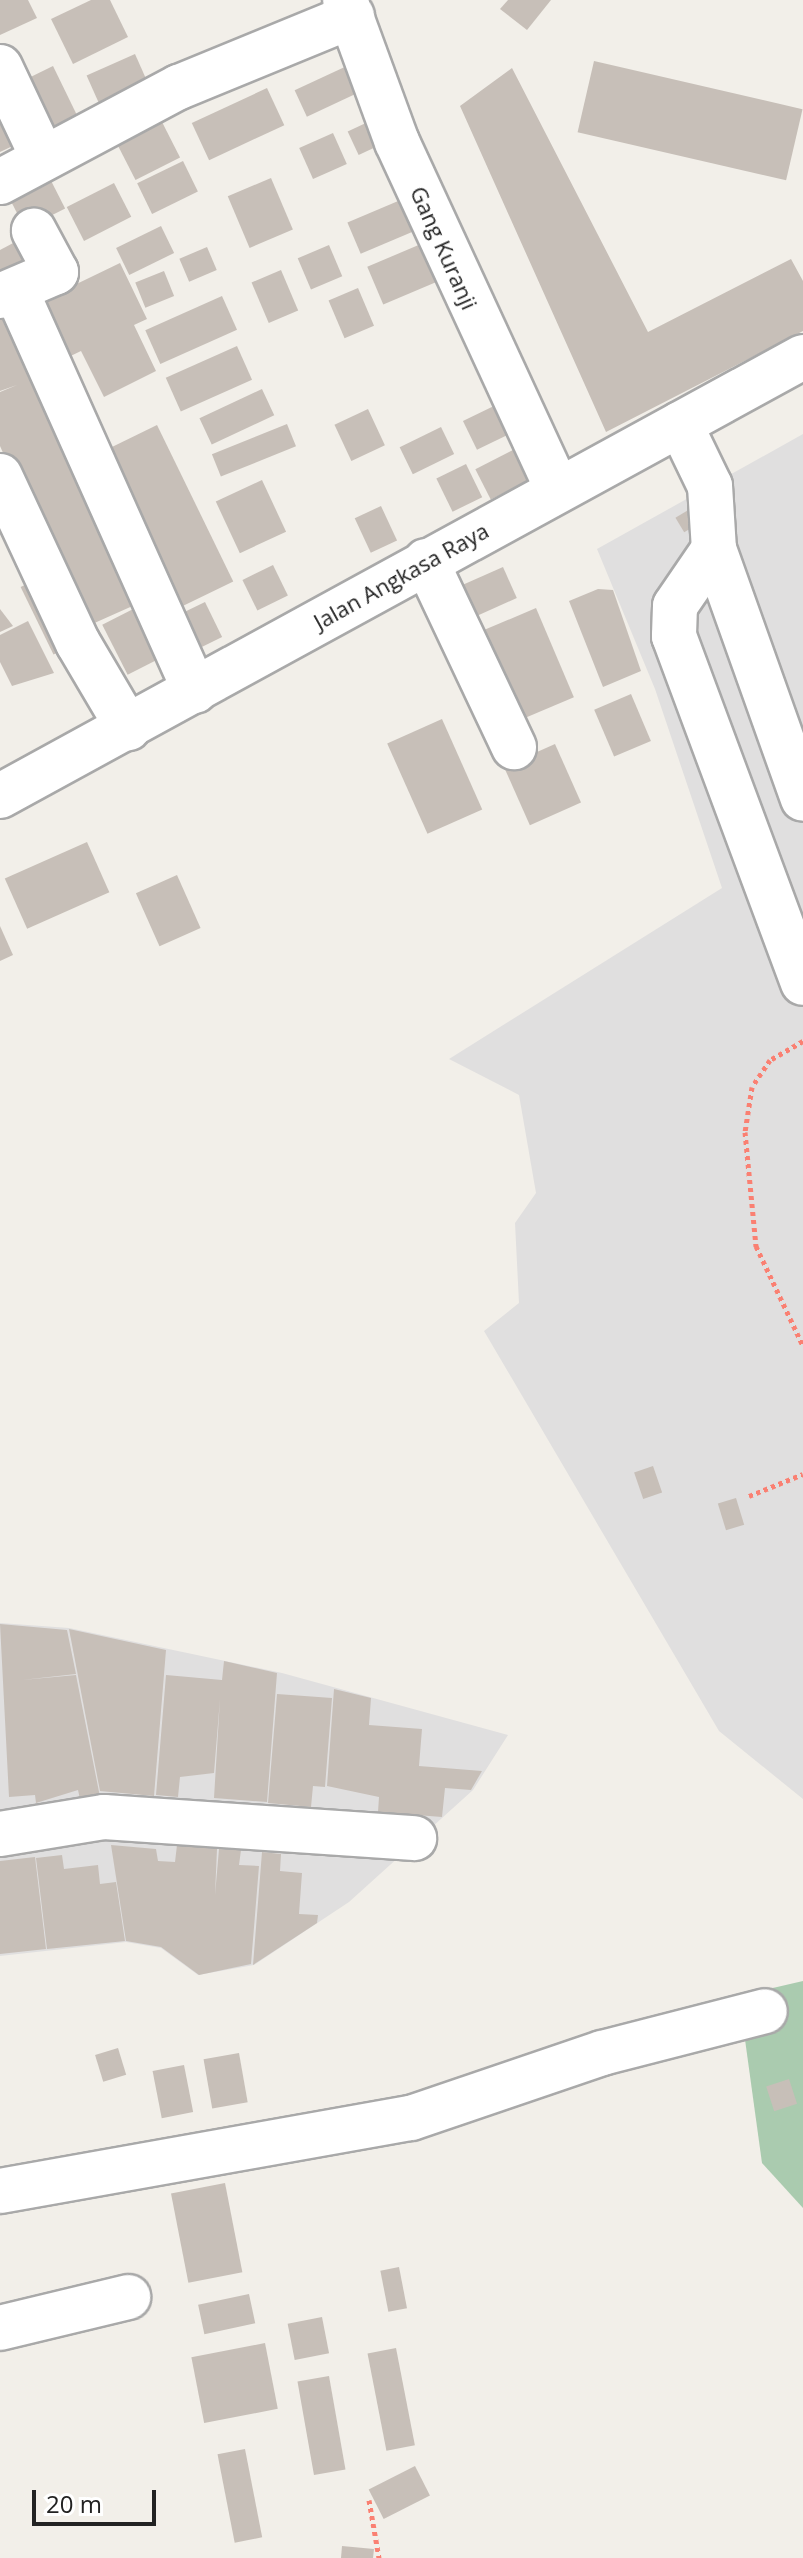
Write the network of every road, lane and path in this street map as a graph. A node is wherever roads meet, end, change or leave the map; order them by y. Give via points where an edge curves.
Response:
1 (348, 8) edge
2 (0, 67) edge
3 (43, 158) junction
4 (0, 182) edge
5 (34, 231) dead end
6 (8, 294) edge
7 (803, 357) edge
8 (692, 446) junction
9 (0, 476) edge
10 (557, 489) junction
11 (714, 549) junction
12 (426, 561) junction
13 (195, 691) junction
14 (128, 728) junction
15 (514, 747) dead end
16 (0, 796) edge
17 (803, 799) edge
18 (803, 983) edge
19 (803, 1041) edge
20 (803, 1346) edge
21 (803, 1474) edge
22 (749, 1496) dead end
23 (0, 1834) edge
24 (414, 1838) dead end
25 (765, 2011) dead end
26 (0, 2191) edge
27 (128, 2297) dead end
28 (0, 2328) edge
29 (369, 2500) dead end
30 (379, 2558) edge

1 - 3 street
1 - 10 street, Gang Kuranji via 397,142
2 - 3 street
3 - 4 street
5 - 6 street via 56,272
6 - 13 street
7 - 8 street, Jalan Angkasa Raya
8 - 10 street, Jalan Angkasa Raya
8 - 11 street
9 - 14 street via 78,643
10 - 12 street, Jalan Angkasa Raya
11 - 17 street
11 - 18 street via 675,606 674,636
12 - 13 street, Jalan Angkasa Raya
12 - 15 street
13 - 14 street, Jalan Angkasa Raya
14 - 16 street, Jalan Angkasa Raya
19 - 20 path via 770,1060 752,1087 745,1132 756,1246
21 - 22 path
23 - 24 street via 104,1817
25 - 26 street via 602,2053 411,2118
27 - 28 street
29 - 30 path

